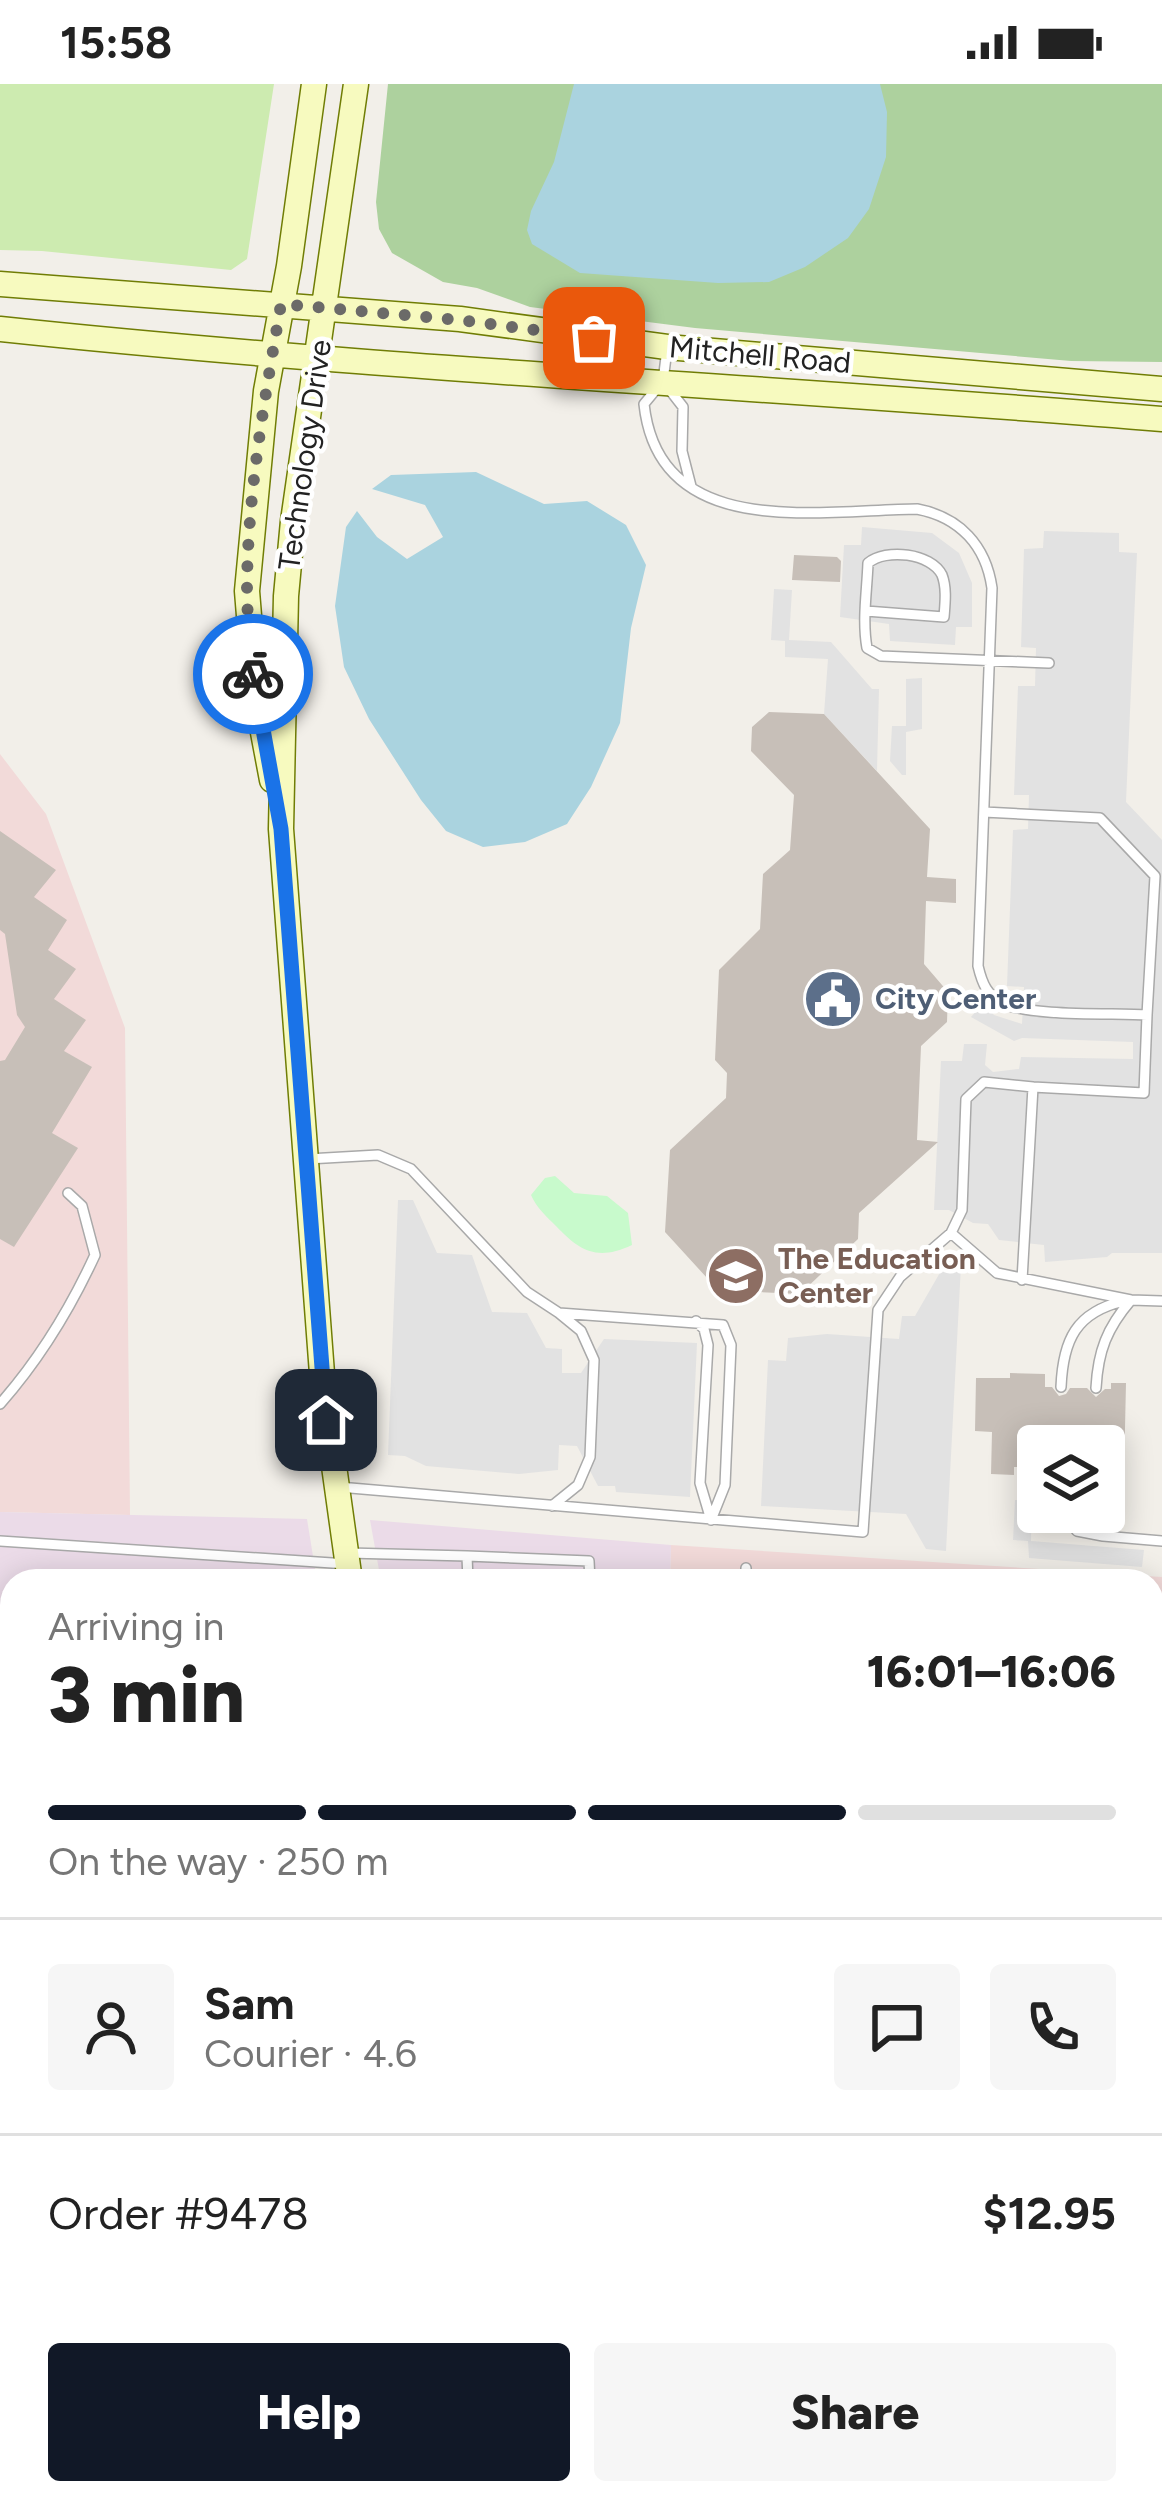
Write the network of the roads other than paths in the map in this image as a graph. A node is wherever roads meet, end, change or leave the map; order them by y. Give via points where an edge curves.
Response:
1 (314, 84) edge
2 (356, 84) edge
3 (0, 284) edge
4 (281, 304) junction
5 (325, 308) junction
6 (0, 329) edge
7 (667, 347) junction
8 (272, 355) junction
9 (318, 359) junction
10 (663, 381) junction
11 (1162, 385) edge
12 (1162, 419) edge
13 (691, 486) junction
14 (866, 611) junction
15 (989, 662) junction
16 (1049, 663) dead end
17 (984, 812) junction
18 (281, 829) junction
19 (1147, 1015) junction
20 (1033, 1087) junction
21 (305, 1160) junction
22 (68, 1193) dead end
23 (951, 1233) junction
24 (1022, 1280) junction
25 (1131, 1300) junction
26 (1162, 1301) edge
27 (559, 1313) junction
28 (696, 1321) junction
29 (1060, 1388) dead end
30 (1096, 1388) dead end
31 (0, 1404) edge
32 (334, 1486) junction
33 (551, 1506) junction
34 (711, 1520) junction
35 (1087, 1533) edge
36 (1100, 1533) edge
37 (1103, 1536) junction
38 (0, 1541) edge
39 (1162, 1541) edge
40 (467, 1556) junction
41 (347, 1566) edge
42 (468, 1569) edge
43 (589, 1569) edge

1 - 4 main road, Technology Drive
2 - 5 main road, Technology Drive
3 - 4 main road, Mitchell Road
4 - 5 main road, Mitchell Road
4 - 8 main road, Technology Drive
5 - 7 main road, Mitchell Road
5 - 9 main road, Technology Drive
6 - 8 main road, Mitchell Road
7 - 10 lane
7 - 11 main road, Mitchell Road
8 - 9 main road, Mitchell Road
8 - 18 main road, Technology Drive via 247,591 255,690
9 - 10 main road, Mitchell Road
9 - 18 main road, Technology Drive via 286,596
10 - 12 main road, Mitchell Road
10 - 13 lane via 683,407
10 - 13 lane via 644,404 651,441
13 - 15 lane via 759,512 917,509 950,520 982,551 989,571
14 - 14 lane via 868,563 876,556 923,558 941,572 944,617
14 - 15 lane via 867,648 881,656
15 - 16 lane
15 - 17 lane
17 - 19 lane via 1100,818 1155,876
17 - 19 lane via 978,966 990,994 1018,1008
18 - 21 main road, Technology Drive
19 - 20 lane via 1144,1093
20 - 23 lane via 983,1082 966,1099 962,1210
20 - 24 lane
21 - 27 lane via 362,1155 411,1169 527,1292
21 - 32 main road, Technology Drive
22 - 31 lane via 82,1206 95,1255
23 - 24 lane via 997,1273
23 - 34 lane via 900,1277 878,1310 862,1532
24 - 25 lane
25 - 26 lane
25 - 29 lane via 1083,1318 1068,1339
25 - 30 lane via 1101,1346
27 - 28 lane
27 - 33 lane via 580,1331 594,1360 590,1457 578,1485
28 - 34 lane via 708,1346 700,1483
28 - 34 lane via 723,1325 731,1345 725,1485
32 - 33 lane
32 - 41 main road, Technology Drive
33 - 34 lane
35 - 37 lane
36 - 37 lane
37 - 39 lane
38 - 41 lane
40 - 41 lane
40 - 42 lane
40 - 43 lane via 589,1561

